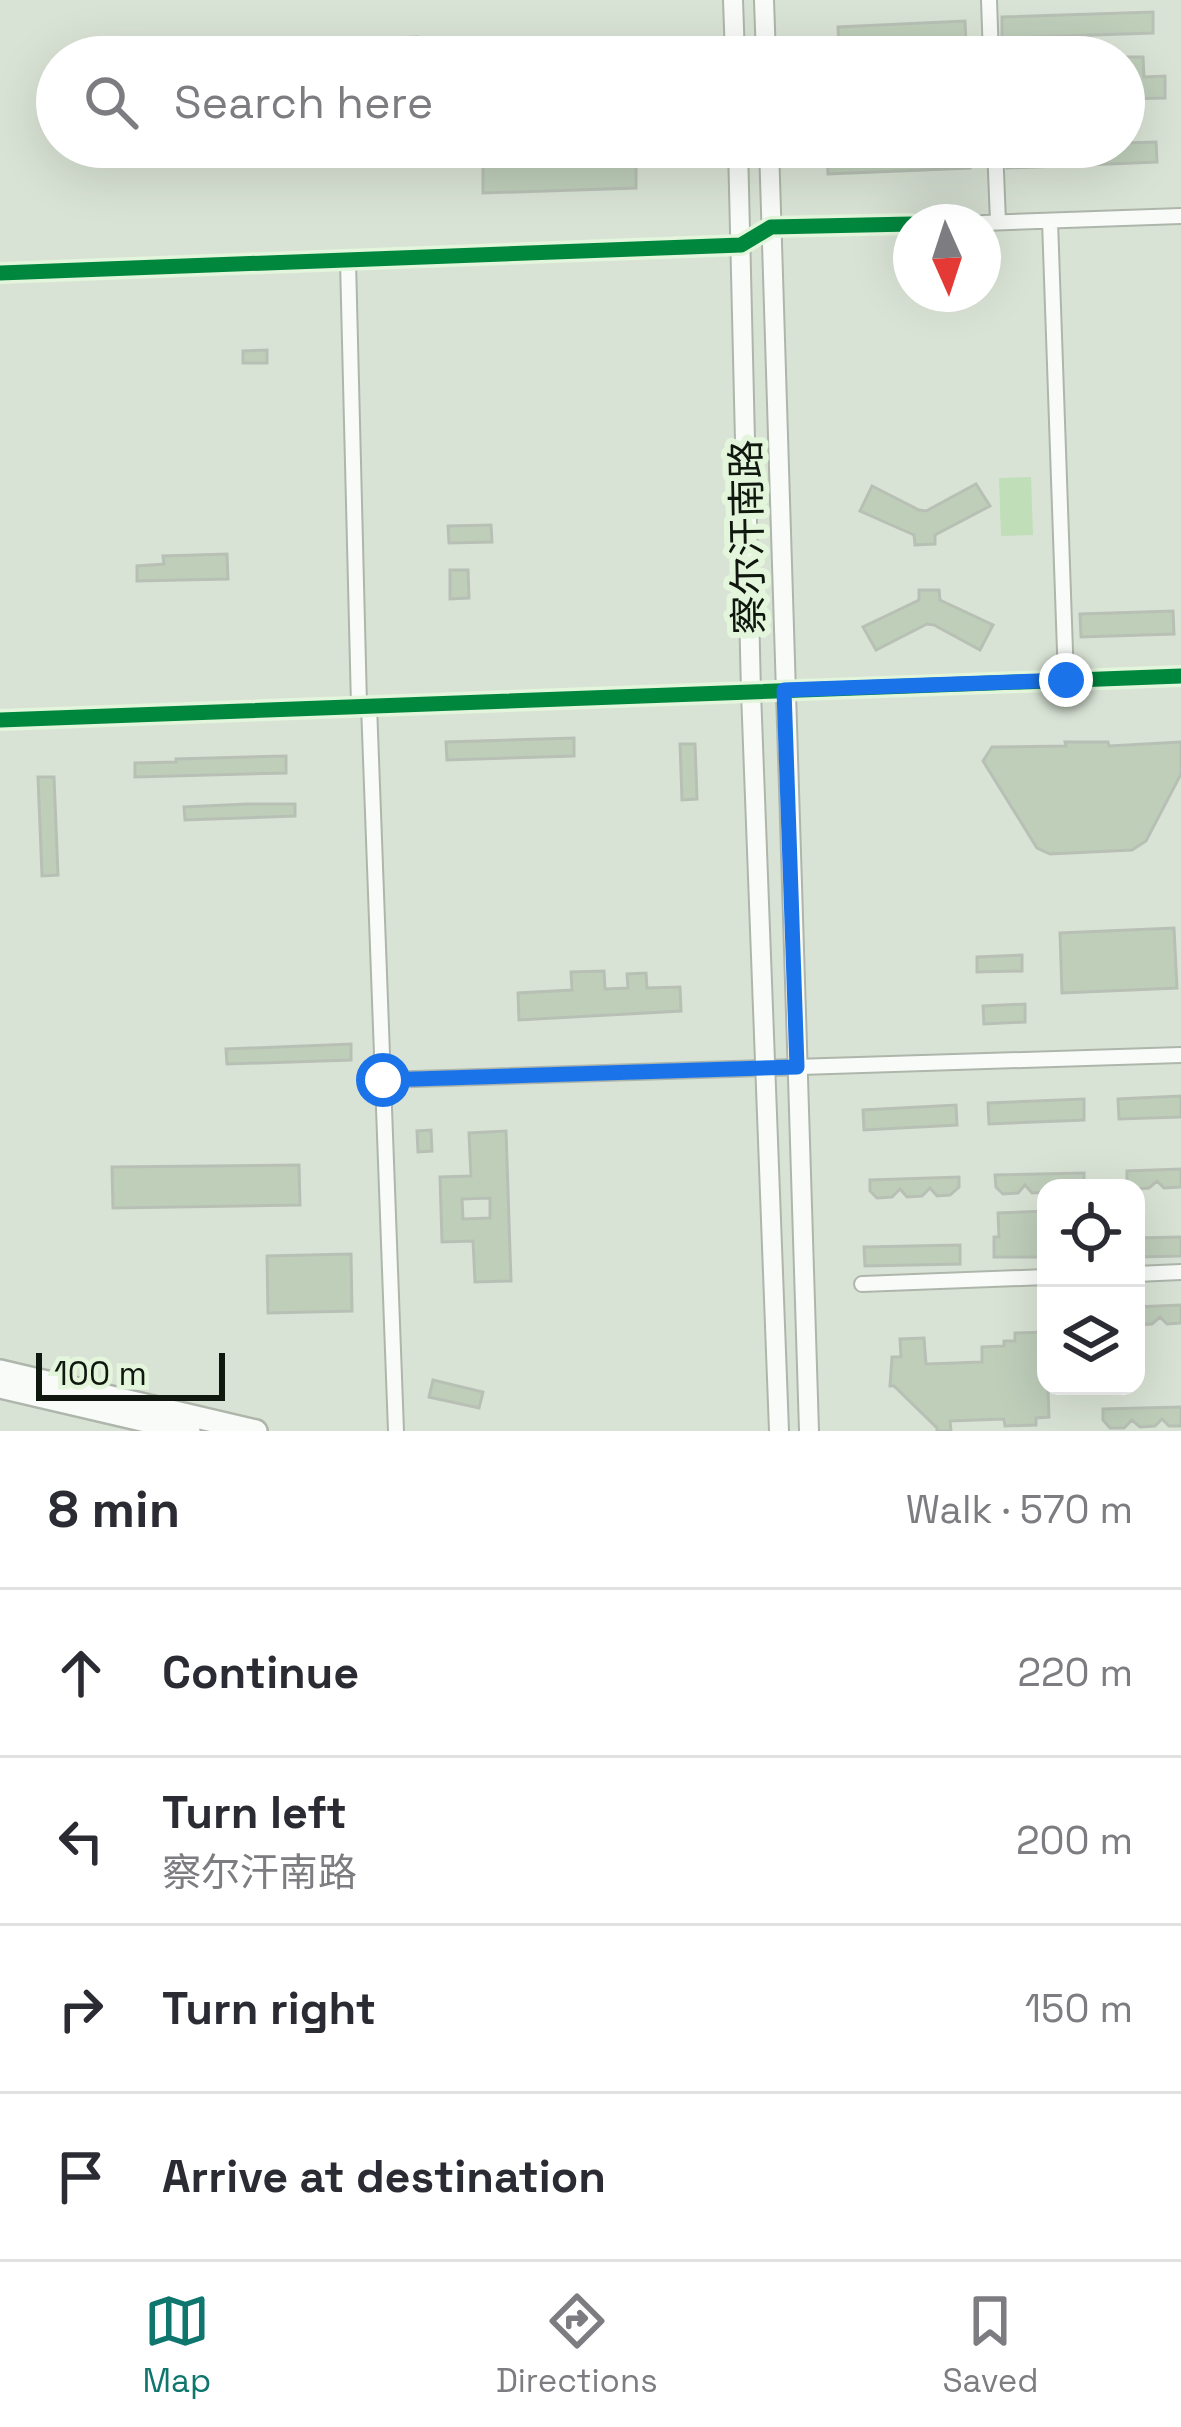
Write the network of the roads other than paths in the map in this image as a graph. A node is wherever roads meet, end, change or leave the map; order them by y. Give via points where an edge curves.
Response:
1 (733, 0) edge
2 (764, 0) edge
3 (989, 0) edge
4 (734, 36) edge
5 (765, 36) edge
6 (991, 36) edge
7 (739, 168) edge
8 (770, 168) edge
9 (994, 168) edge
10 (991, 204) edge
11 (1181, 217) edge
12 (1049, 221) junction
13 (1001, 222) edge
14 (893, 224) edge
15 (771, 227) junction
16 (741, 245) junction
17 (348, 261) junction
18 (0, 273) edge
19 (1181, 676) edge
20 (1066, 680) junction
21 (784, 690) junction
22 (751, 692) junction
23 (364, 705) junction
24 (0, 720) edge
25 (1181, 1055) edge
26 (797, 1067) junction
27 (763, 1068) junction
28 (383, 1080) junction
29 (1181, 1272) edge
30 (1145, 1274) edge
31 (1037, 1277) edge
32 (862, 1283) dead end
33 (0, 1371) edge
34 (0, 1387) edge
35 (189, 1431) edge
36 (256, 1431) edge
37 (396, 1431) edge
38 (779, 1431) edge
39 (809, 1431) edge

1 - 4 main road
2 - 5 main road
3 - 6 street
7 - 16 main road, 察尔汗南路
8 - 15 main road, 察尔汗南路
9 - 10 street
11 - 12 street
12 - 13 street
12 - 20 street
14 - 15 street
15 - 16 street
15 - 21 main road, 察尔汗南路
16 - 17 street
16 - 22 main road, 察尔汗南路
17 - 18 street
17 - 23 street
19 - 20 street
20 - 21 street
21 - 22 street
21 - 26 main road, 察尔汗南路
22 - 23 street
22 - 27 main road, 察尔汗南路
23 - 24 street
23 - 28 street
25 - 26 street
26 - 27 street
26 - 39 main road, 察尔汗南路
27 - 28 street
27 - 38 main road, 察尔汗南路
28 - 37 street
29 - 30 street
31 - 32 street
33 - 36 highway
34 - 35 highway

